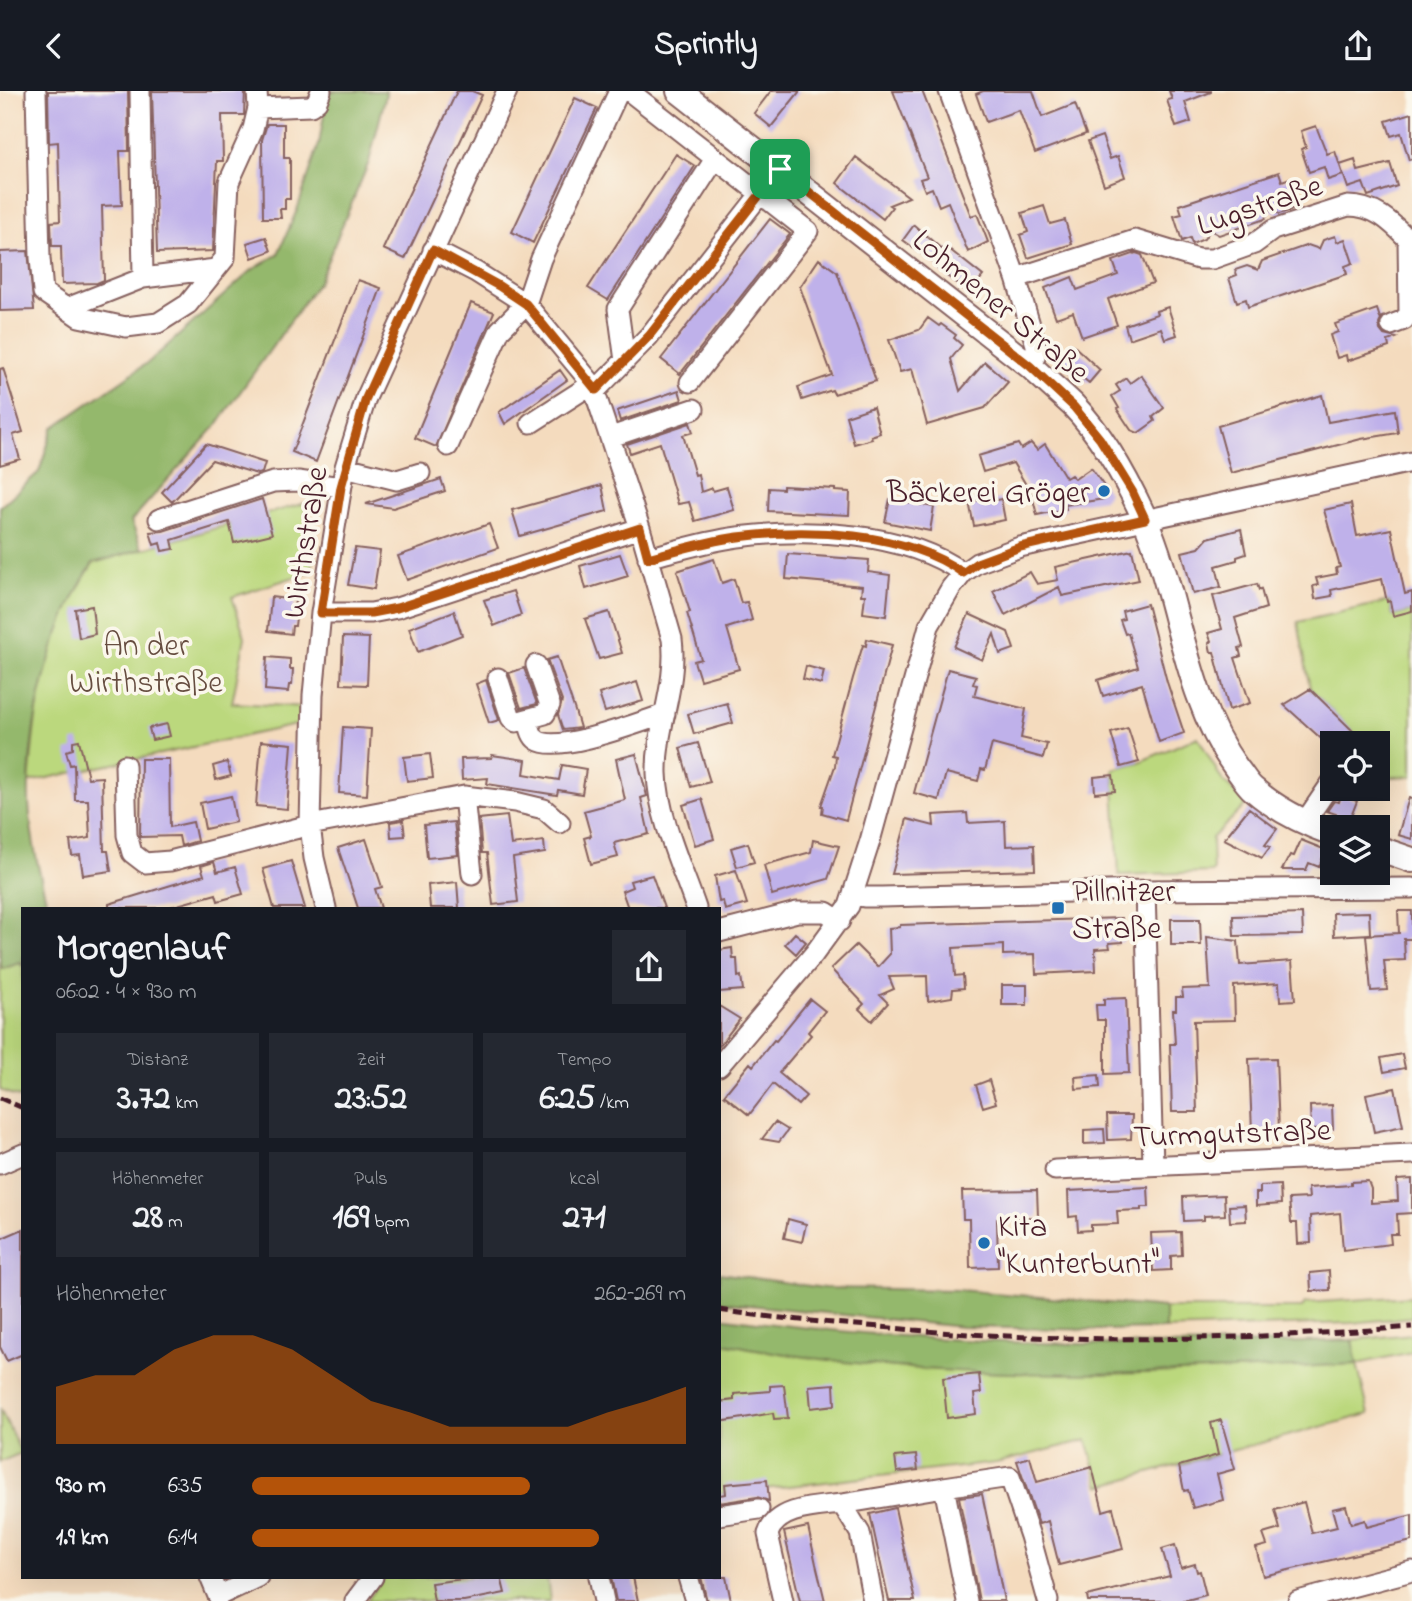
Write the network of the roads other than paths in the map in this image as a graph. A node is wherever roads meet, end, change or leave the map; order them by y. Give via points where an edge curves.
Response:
1 (36, 91) edge
2 (139, 91) edge
3 (321, 91) edge
4 (506, 91) edge
5 (619, 91) edge
6 (629, 91) edge
7 (679, 91) edge
8 (949, 91) edge
9 (258, 99) edge
10 (715, 159) junction
11 (780, 169) junction
12 (761, 193) junction
13 (433, 250) junction
14 (216, 269) junction
15 (143, 278) junction
16 (1016, 278) junction
17 (526, 304) junction
18 (66, 308) junction
19 (1391, 325) dead end
20 (625, 361) junction
21 (1030, 366) junction
22 (690, 381) dead end
23 (594, 387) junction
24 (694, 409) dead end
25 (531, 423) dead end
26 (611, 437) junction
27 (448, 446) dead end
28 (1412, 462) edge
29 (345, 467) junction
30 (420, 473) dead end
31 (341, 487) junction
32 (159, 519) dead end
33 (1145, 519) junction
34 (640, 528) junction
35 (648, 558) junction
36 (963, 573) junction
37 (321, 613) junction
38 (536, 665) dead end
39 (498, 678) dead end
40 (665, 714) junction
41 (528, 720) junction
42 (125, 765) dead end
43 (464, 796) junction
44 (1320, 800) edge
45 (560, 823) dead end
46 (1304, 823) junction
47 (310, 825) junction
48 (1320, 829) edge
49 (1390, 852) edge
50 (1412, 860) edge
51 (472, 874) dead end
52 (1412, 888) edge
53 (1145, 890) junction
54 (853, 895) junction
55 (326, 907) edge
56 (696, 907) edge
57 (840, 921) junction
58 (721, 931) edge
59 (721, 1064) edge
60 (1412, 1154) edge
61 (21, 1155) edge
62 (0, 1164) edge
63 (1153, 1165) junction
64 (1055, 1170) dead end
65 (944, 1487) junction
66 (842, 1504) junction
67 (759, 1509) dead end
68 (721, 1515) edge
69 (1412, 1571) edge
70 (210, 1579) edge
71 (254, 1579) edge
72 (372, 1579) edge
73 (599, 1579) edge
74 (689, 1579) edge
75 (355, 1601) edge
76 (604, 1601) edge
77 (695, 1601) edge
78 (783, 1601) edge
79 (873, 1601) edge
80 (967, 1601) edge
81 (1048, 1601) edge
82 (1298, 1601) edge

1 - 18 street via 43,292
2 - 15 street
3 - 9 street via 311,106
4 - 13 street, Wirthstraße
5 - 17 street via 541,259
6 - 10 street
7 - 11 main road, Lohmener Straße
8 - 16 street
9 - 14 street via 253,129 229,182 225,258
10 - 12 street
10 - 20 street via 618,309
11 - 12 street
11 - 21 main road, Lohmener Straße
12 - 20 street
12 - 22 street via 808,231
13 - 17 street
13 - 29 street, Wirthstraße via 366,398
14 - 15 street
14 - 18 street via 188,303 158,323 126,327 79,317
15 - 18 street
16 - 19 street, Lugstraße via 1127,241 1212,259 1254,244 1273,230 1360,206 1387,219 1408,239 1410,308 1407,317
16 - 21 street via 1036,345
17 - 23 street
17 - 27 street via 500,330
20 - 23 street
21 - 33 main road, Lohmener Straße via 1100,439
23 - 25 street
23 - 26 street
24 - 26 street
26 - 34 street
28 - 33 street
29 - 30 street via 397,480
29 - 31 street, Wirthstraße
31 - 32 street via 273,482
31 - 37 street, Wirthstraße
33 - 36 street via 1020,547
33 - 46 main road, Lohmener Straße via 1200,698 1224,750 1252,788
34 - 35 street
34 - 37 street via 397,608
35 - 36 street via 736,537 813,534 887,543 920,552
35 - 40 street via 674,653
36 - 54 street via 929,626
37 - 47 street, Wirthstraße via 313,695
38 - 41 street via 550,705 545,714
39 - 41 street via 512,718
40 - 41 street via 559,745 539,742
40 - 56 street via 659,745 659,792
42 - 47 street via 127,835 132,853 145,863 170,861
43 - 45 street via 544,809
43 - 47 street
43 - 51 street
44 - 46 street
46 - 48 main road, Lohmener Straße
47 - 55 street, Wirthstraße
49 - 50 main road
52 - 53 street
53 - 54 street
53 - 63 street
54 - 57 street
57 - 58 street via 826,912 797,912
57 - 59 street
60 - 63 street, Turmgutstraße
61 - 62 street
63 - 64 street, Turmgutstraße
65 - 66 street
65 - 80 street
65 - 81 street via 1010,1477
66 - 78 street via 810,1508 778,1518 771,1525 768,1534
66 - 79 street via 860,1533
67 - 68 street
69 - 82 street
70 - 71 street via 218,1595
72 - 75 street
73 - 76 street
74 - 77 street

